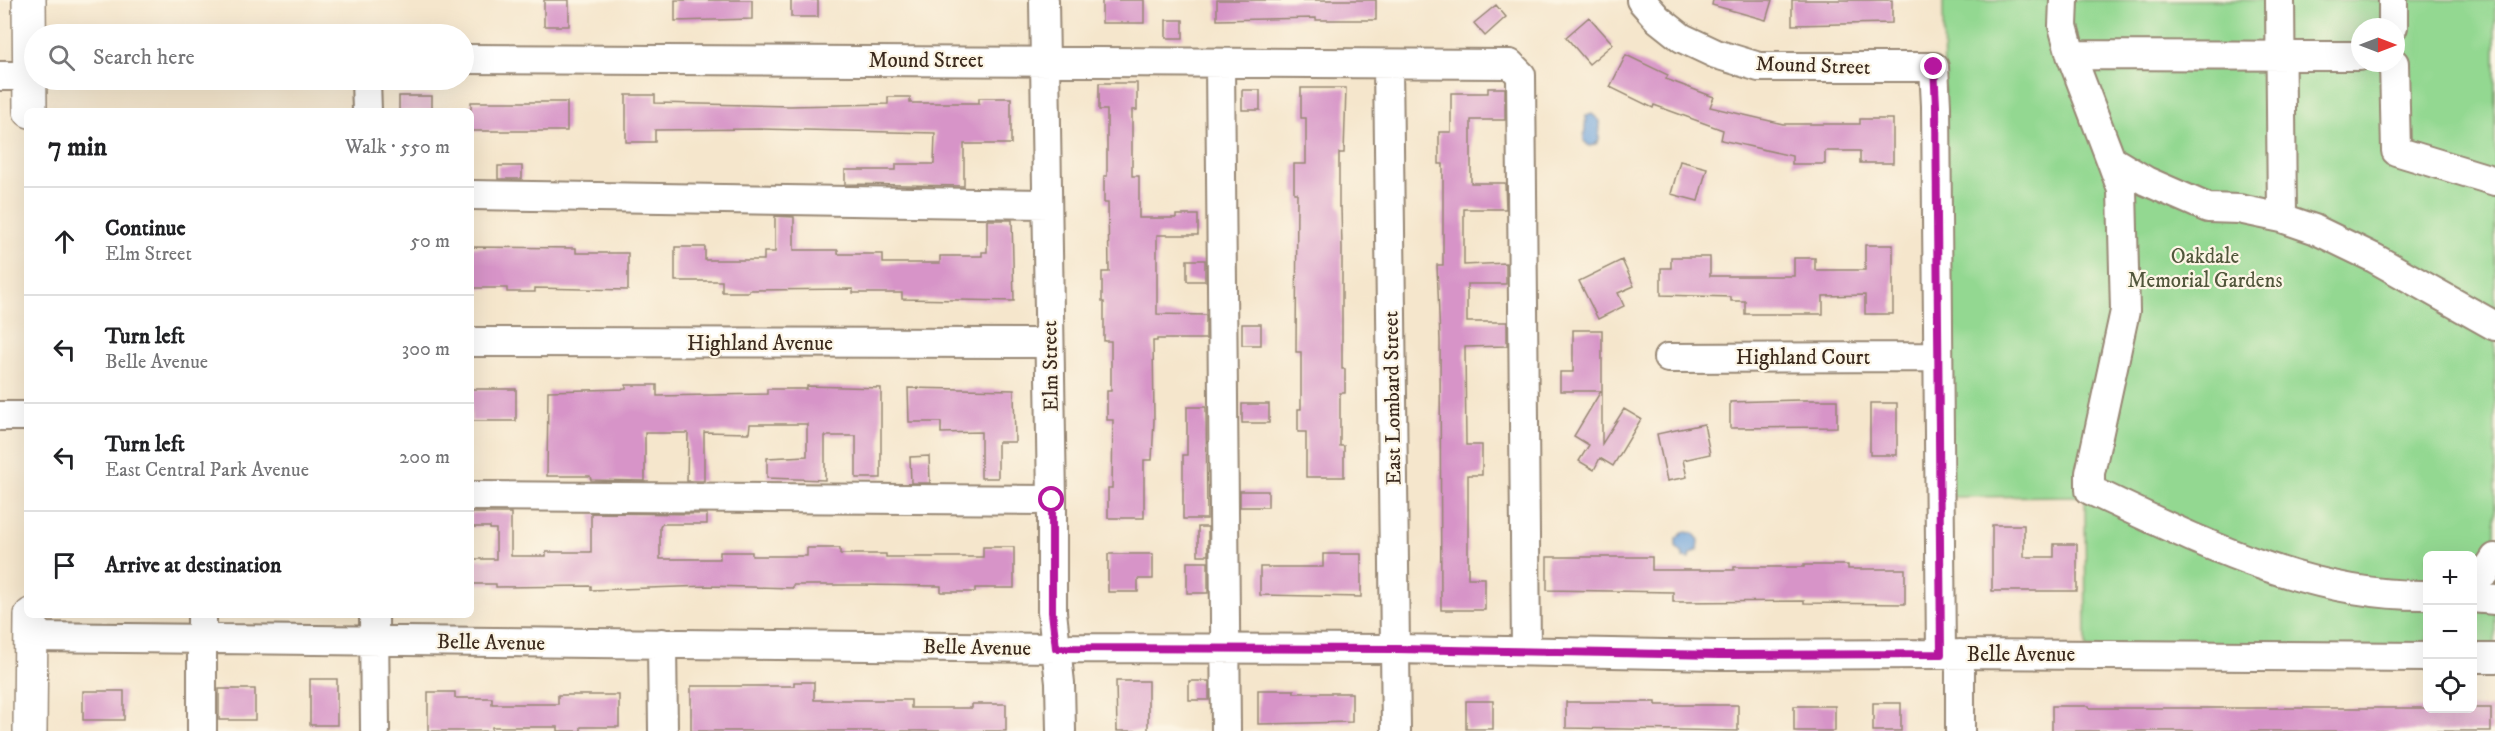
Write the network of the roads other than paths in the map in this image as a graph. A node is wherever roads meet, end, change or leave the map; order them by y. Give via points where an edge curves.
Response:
1 (29, 0) edge
2 (1044, 0) edge
3 (1641, 0) edge
4 (2064, 0) edge
5 (2280, 0) edge
6 (2393, 0) edge
7 (2393, 18) edge
8 (27, 24) edge
9 (2071, 54) junction
10 (2281, 56) junction
11 (2351, 56) edge
12 (474, 59) edge
13 (1044, 60) junction
14 (1220, 63) junction
15 (1388, 64) junction
16 (2394, 72) edge
17 (27, 90) edge
18 (366, 90) edge
19 (30, 108) edge
20 (367, 108) edge
21 (2111, 160) junction
22 (2495, 181) edge
23 (474, 195) edge
24 (1047, 204) junction
25 (2282, 218) junction
26 (2495, 326) edge
27 (474, 342) edge
28 (1049, 343) junction
29 (1937, 357) junction
30 (1668, 358) dead end
31 (0, 416) edge
32 (24, 416) edge
33 (474, 496) edge
34 (1052, 500) junction
35 (2495, 558) edge
36 (2477, 579) edge
37 (2423, 594) edge
38 (2477, 598) edge
39 (2495, 600) edge
40 (31, 626) edge
41 (202, 627) edge
42 (374, 628) edge
43 (662, 644) junction
44 (1056, 648) junction
45 (1225, 649) junction
46 (1396, 649) junction
47 (1526, 651) junction
48 (1951, 654) junction
49 (2423, 657) edge
50 (2477, 657) edge
51 (2495, 658) edge
52 (30, 731) edge
53 (202, 731) edge
54 (375, 731) edge
55 (663, 731) edge
56 (1060, 731) edge
57 (1226, 731) edge
58 (1396, 731) edge
59 (1960, 731) edge

1 - 8 main road
2 - 13 street, Elm Street
3 - 29 street, Mound Street via 1682,38 1759,67 1934,67
4 - 9 street via 2063,26
5 - 10 street
6 - 7 street
9 - 10 street
9 - 21 street
10 - 11 street
10 - 25 street
12 - 13 street, Mound Street
13 - 14 street, Mound Street
13 - 24 street, Elm Street
14 - 15 street, Mound Street
14 - 45 street
15 - 46 street, East Lombard Street
15 - 47 street, Mound Street via 1510,64 1521,75
16 - 22 street via 2396,151
17 - 19 main road
18 - 20 street
21 - 25 street via 2146,181 2208,208
21 - 37 street via 2122,190 2125,311 2090,473 2090,490 2262,566 2365,592
23 - 24 street
24 - 28 street, Elm Street
25 - 26 street via 2374,258
27 - 28 street, Highland Avenue
28 - 34 street, Elm Street
29 - 30 street, Highland Court
29 - 48 street
31 - 32 street
33 - 34 street
34 - 44 street, Elm Street via 1052,612
35 - 36 street via 2486,573
38 - 39 street
40 - 41 street, Belle Avenue
40 - 52 main road
41 - 42 street, Belle Avenue
41 - 53 street
42 - 43 street, Belle Avenue
42 - 54 street
43 - 44 street, Belle Avenue
43 - 55 street
44 - 45 street, Belle Avenue
44 - 56 street, Elm Street
45 - 46 street, Belle Avenue
45 - 57 street
46 - 47 street, Belle Avenue
46 - 58 street, East Lombard Street
47 - 48 street, Belle Avenue
48 - 49 street, Belle Avenue
48 - 59 street
50 - 51 street

